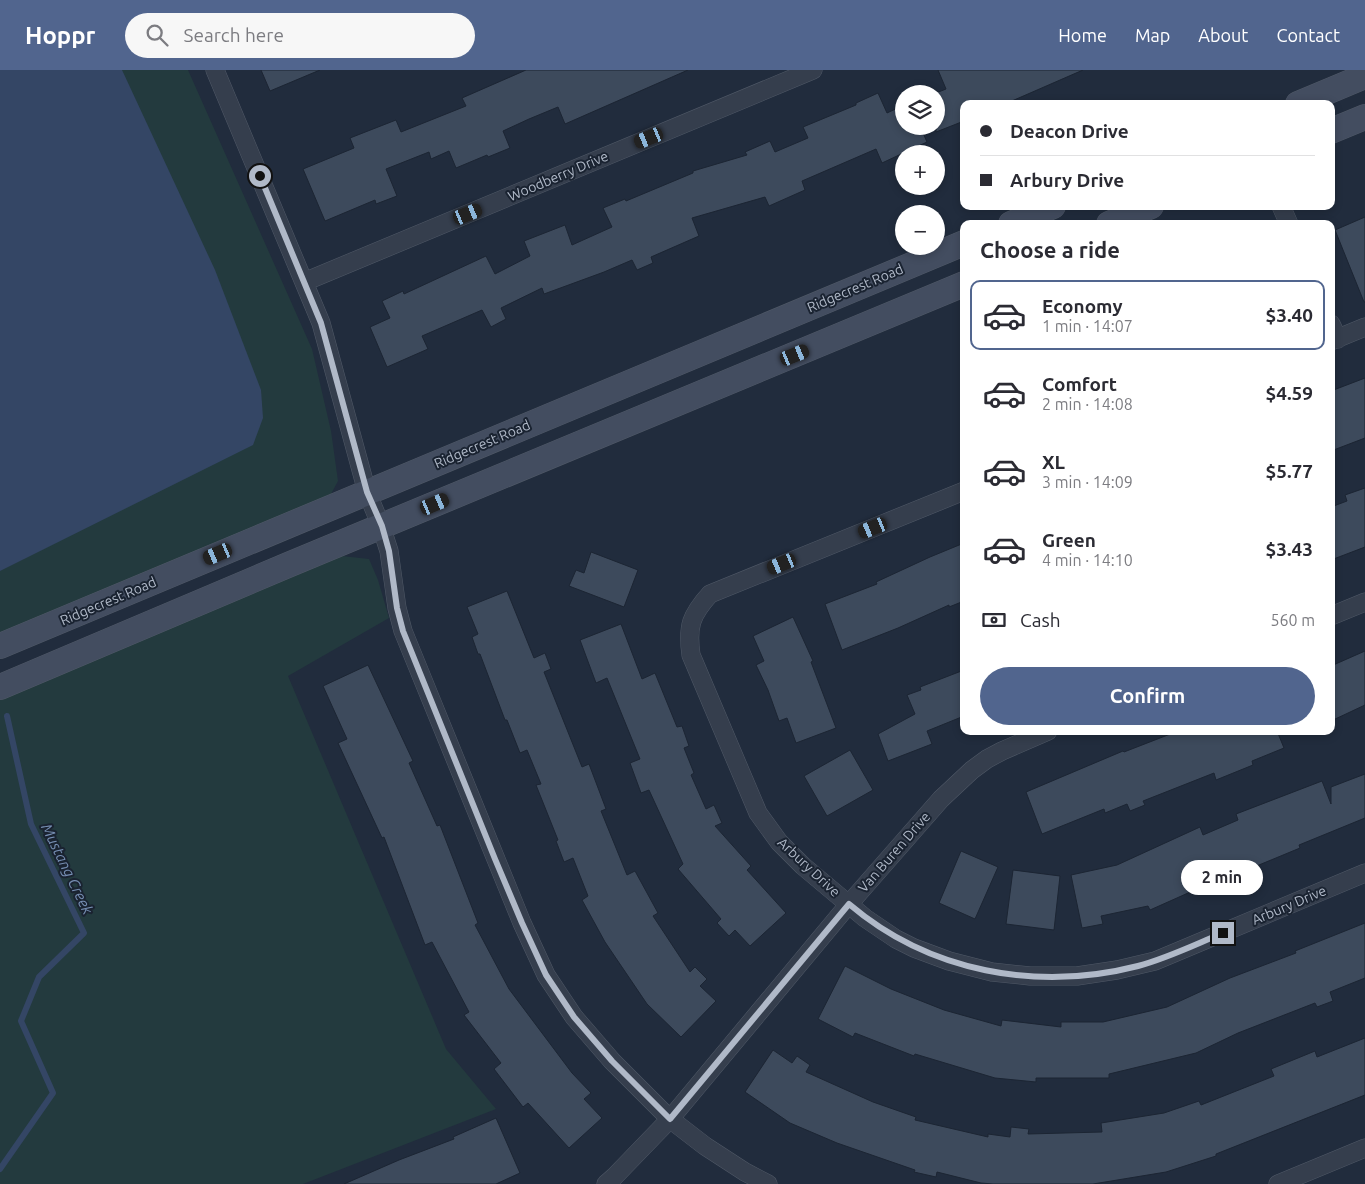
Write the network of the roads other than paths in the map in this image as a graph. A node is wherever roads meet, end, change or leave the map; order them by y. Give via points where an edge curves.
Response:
1 (215, 70) edge
2 (813, 70) edge
3 (1365, 76) edge
4 (1308, 100) edge
5 (1365, 117) edge
6 (1335, 129) edge
7 (1043, 210) edge
8 (1142, 210) edge
9 (1019, 220) edge
10 (1118, 220) edge
11 (960, 245) edge
12 (304, 282) junction
13 (960, 286) edge
14 (1365, 327) edge
15 (1335, 334) edge
16 (367, 492) junction
17 (960, 493) edge
18 (382, 526) junction
19 (1365, 602) edge
20 (1335, 614) edge
21 (0, 646) edge
22 (0, 687) edge
23 (1039, 735) edge
24 (1365, 873) edge
25 (849, 904) junction
26 (670, 1119) junction
27 (1365, 1148) edge
28 (606, 1184) edge
29 (768, 1184) edge
30 (1278, 1184) edge

1 - 12 street
2 - 12 street, Woodberry Drive
3 - 4 main road
5 - 6 main road
7 - 9 main road
8 - 10 main road
11 - 16 main road, Ridgecrest Road
12 - 16 street via 321,323
13 - 18 main road
14 - 15 street
16 - 18 street
16 - 21 main road, Ridgecrest Road
17 - 25 street, Arbury Drive via 710,594 690,624 690,655 758,813 779,842
18 - 22 main road
18 - 26 street via 403,631 495,859 546,975 580,1024
19 - 20 street
23 - 25 street, Van Buren Drive via 1002,751 957,782
24 - 25 street, Arbury Drive via 1154,961 1077,976 1012,975 949,961 896,939
25 - 26 street, Van Buren Drive
26 - 28 street, Van Buren Drive
26 - 29 street via 705,1146
27 - 30 street

